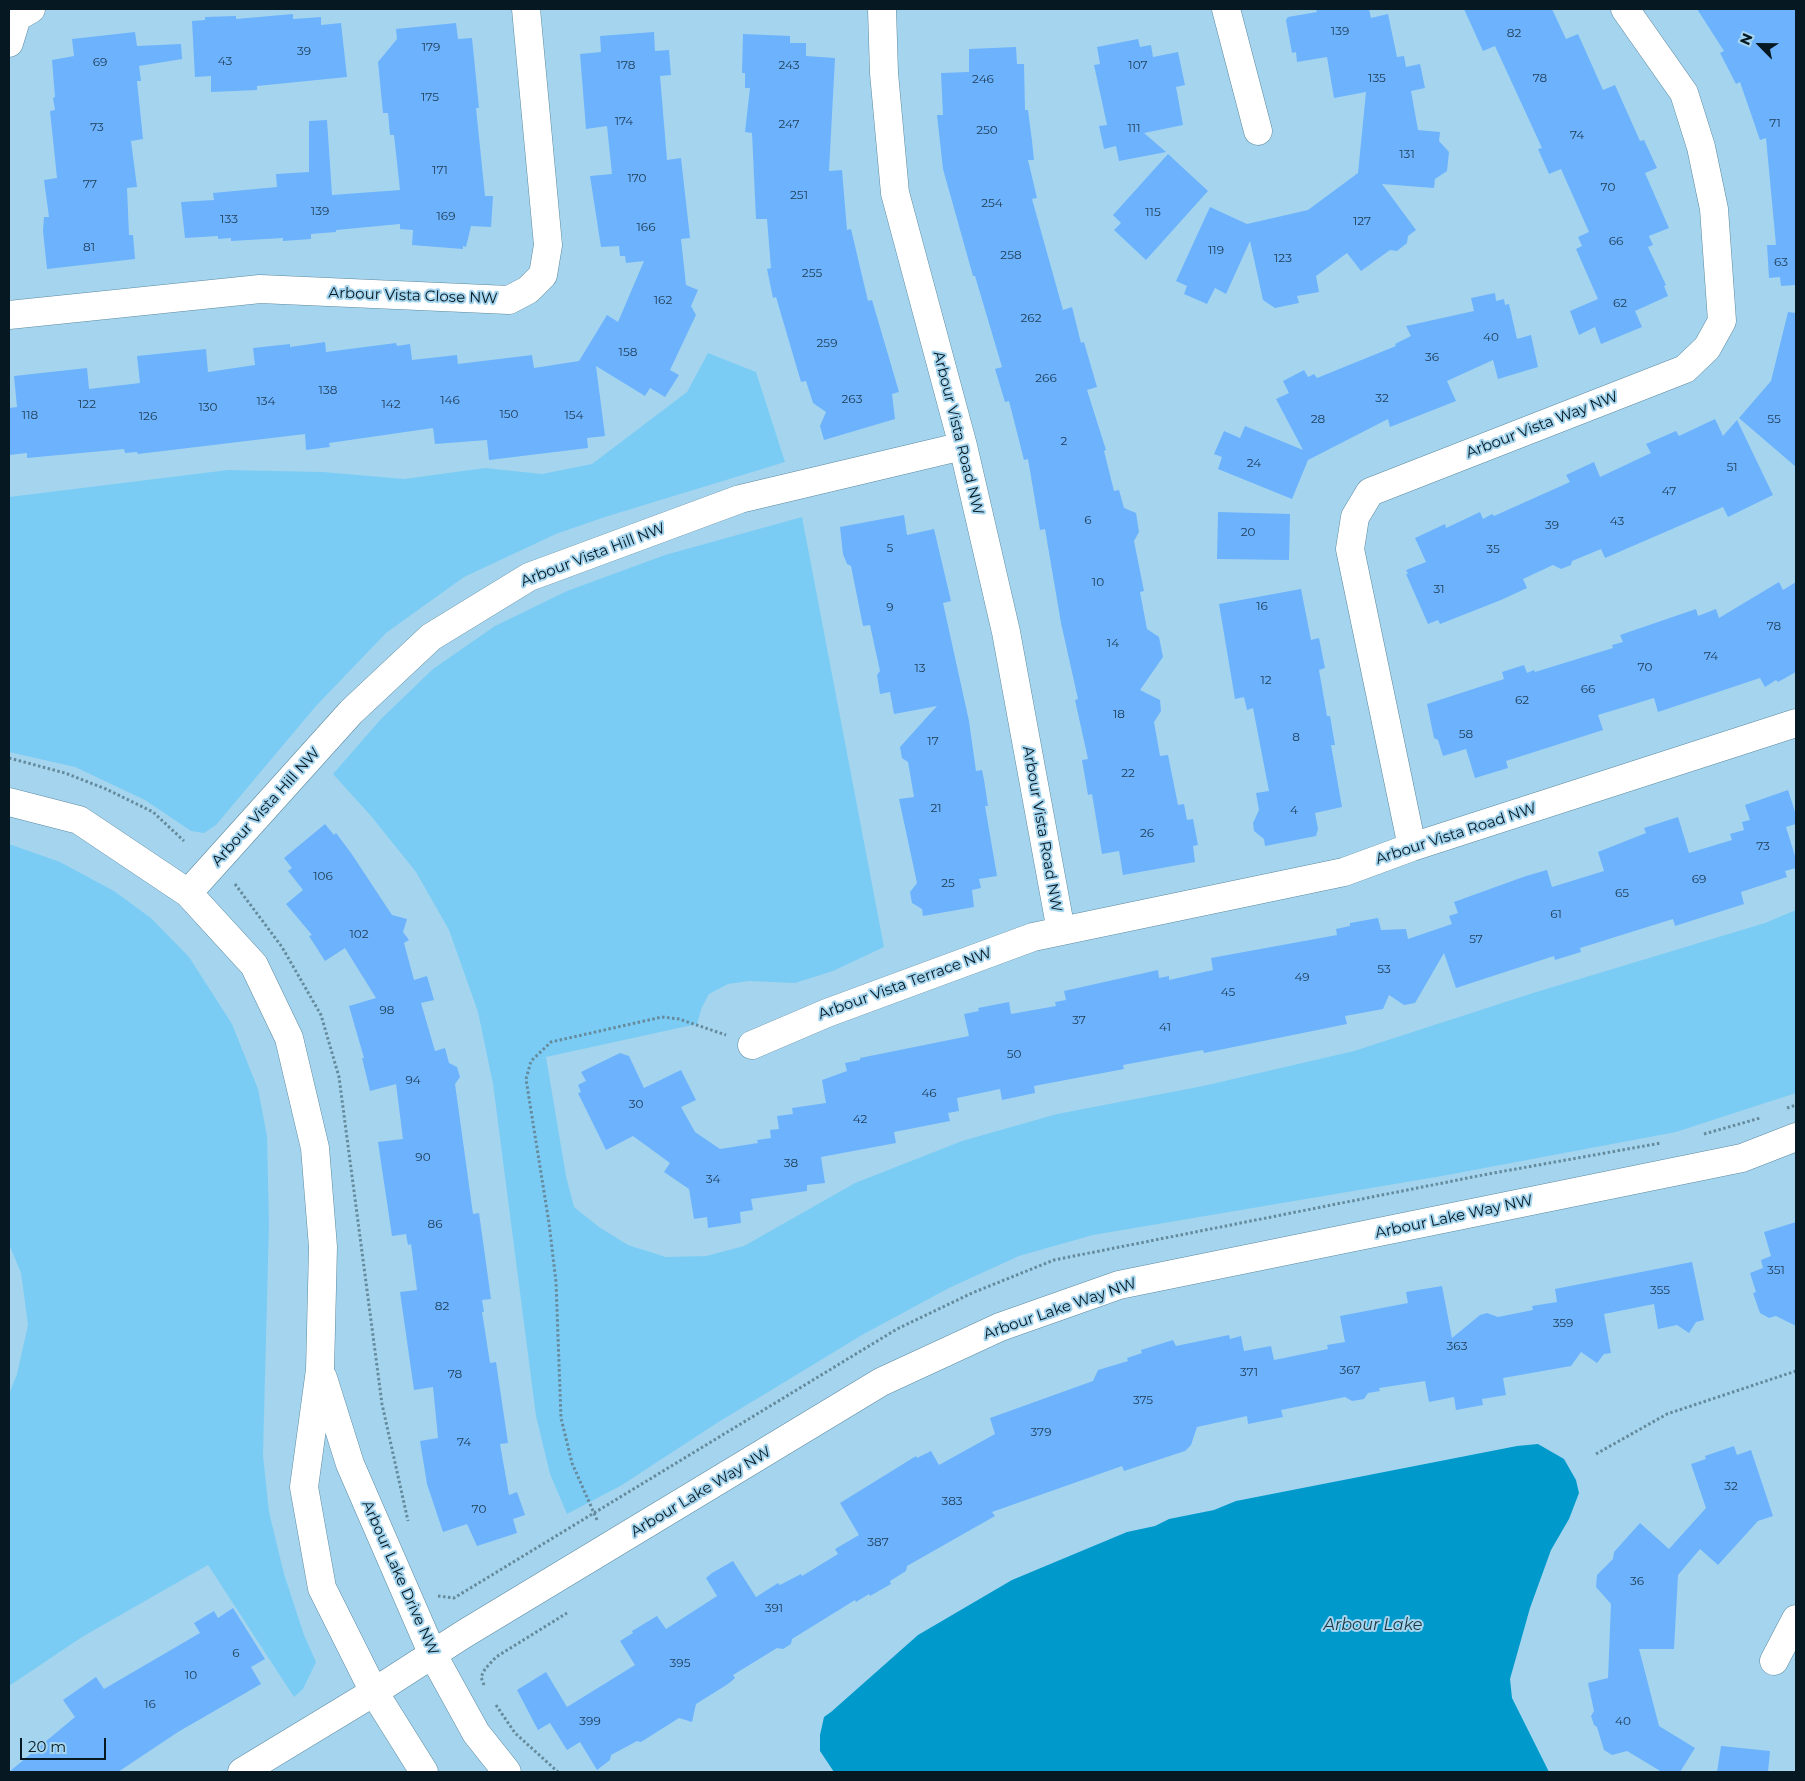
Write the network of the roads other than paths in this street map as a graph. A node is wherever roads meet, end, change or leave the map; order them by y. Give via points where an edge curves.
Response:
1 (31, 9) edge
2 (526, 9) edge
3 (882, 9) edge
4 (1226, 9) edge
5 (1624, 9) edge
6 (9, 43) edge
7 (1258, 131) dead end
8 (9, 315) edge
9 (963, 446) junction
10 (1796, 723) edge
11 (9, 802) edge
12 (1412, 847) junction
13 (188, 893) junction
14 (1061, 931) junction
15 (752, 1045) road end
16 (1796, 1137) edge
17 (320, 1370) junction
18 (1796, 1619) edge
19 (433, 1656) junction
20 (1774, 1661) dead end
21 (374, 1692) junction
22 (242, 1772) edge
23 (424, 1772) edge
24 (507, 1772) edge

1 - 6 street via 17,18
2 - 8 street, Arbour Vista Close NW via 548,244 543,275 528,290 509,300 260,289
3 - 9 street, Arbour Vista Road NW via 884,73 895,193
4 - 7 street
5 - 12 street, Arbour Vista Way NW via 1684,93 1702,147 1714,209 1722,321 1707,348 1685,368 1370,492 1355,517 1350,550
9 - 13 street, Arbour Vista Hill NW via 740,499 529,577 431,636 351,712
9 - 14 street, Arbour Vista Road NW via 1006,632
10 - 12 street, Arbour Vista Road NW
11 - 13 street, Arbour Lake Drive NW via 79,820
12 - 14 street, Arbour Vista Road NW via 1344,872
13 - 17 street, Arbour Lake Drive NW via 254,965 289,1038 315,1148 323,1246
14 - 15 street, Arbour Vista Terrace NW via 1033,937 827,1012
16 - 19 street, Arbour Lake Way NW via 1742,1158 1119,1285 1000,1327 881,1382 464,1634
17 - 19 street, Arbour Lake Drive NW via 350,1464
17 - 21 street, Arbour Lake Drive NW via 304,1487 322,1588
18 - 20 street
19 - 21 street, Arbour Lake Way NW
19 - 24 street, Arbour Lake Drive NW via 476,1733
21 - 22 street, Arbour Lake Way NW
21 - 23 street, Arbour Lake Drive NW

